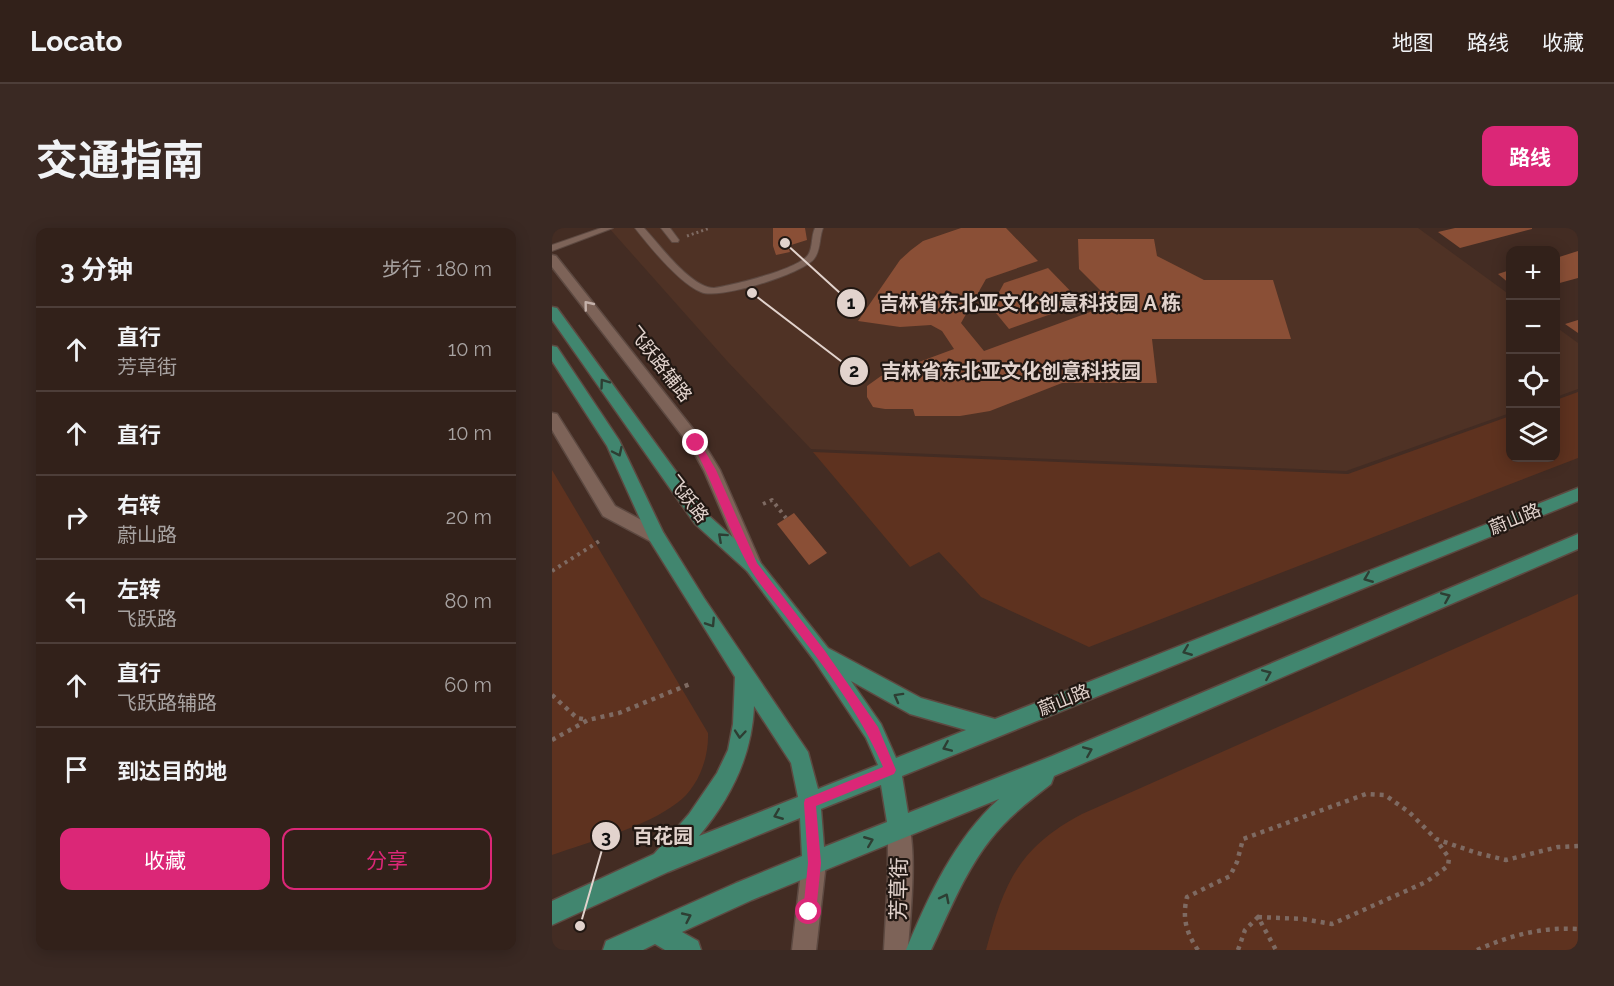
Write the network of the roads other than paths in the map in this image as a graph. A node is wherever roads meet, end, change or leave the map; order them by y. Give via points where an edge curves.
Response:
1 (609, 228) edge
2 (639, 228) edge
3 (665, 228) edge
4 (819, 228) edge
5 (675, 240) road end
6 (552, 248) edge
7 (552, 259) edge
8 (552, 281) edge
9 (572, 285) junction
10 (552, 311) edge
11 (552, 350) edge
12 (552, 418) edge
13 (1578, 494) edge
14 (656, 536) junction
15 (1578, 541) edge
16 (753, 566) junction
17 (821, 654) junction
18 (745, 676) junction
19 (993, 728) junction
20 (1055, 765) junction
21 (890, 770) junction
22 (810, 803) junction
23 (899, 828) junction
24 (660, 863) junction
25 (814, 863) junction
26 (552, 913) edge
27 (656, 931) junction
28 (615, 950) edge
29 (689, 950) edge
30 (804, 950) edge
31 (896, 950) edge
32 (918, 950) edge

1 - 6 lane
2 - 4 lane via 691,282 706,291 727,291 807,261 816,250
3 - 5 lane
7 - 9 street, 飞跃路辅路
8 - 9 street
16 -> 9 street, 飞跃路辅路 via 712,470 696,443
16 -> 10 main road, 飞跃路 via 701,519
11 -> 14 main road via 615,444
12 - 14 street via 609,511
13 -> 19 main road, 蔚山路
14 -> 18 main road
20 -> 15 main road
16 - 17 main road, 飞跃路
19 -> 17 main road via 917,707
17 - 21 main road, 飞跃路 via 874,731
18 - 22 main road via 801,759
18 -> 24 main road via 739,748 703,816
19 -> 21 main road, 蔚山路
20 - 23 main road
32 -> 20 main road via 960,866 982,833
21 - 22 main road, 蔚山路
21 - 23 main road, 飞跃路
22 -> 24 main road, 蔚山路
22 - 25 main road
25 -> 23 main road
23 - 31 street, 芳草街
24 - 26 main road, 蔚山路
27 -> 25 main road
25 - 30 street
27 - 28 main road
27 - 29 main road

